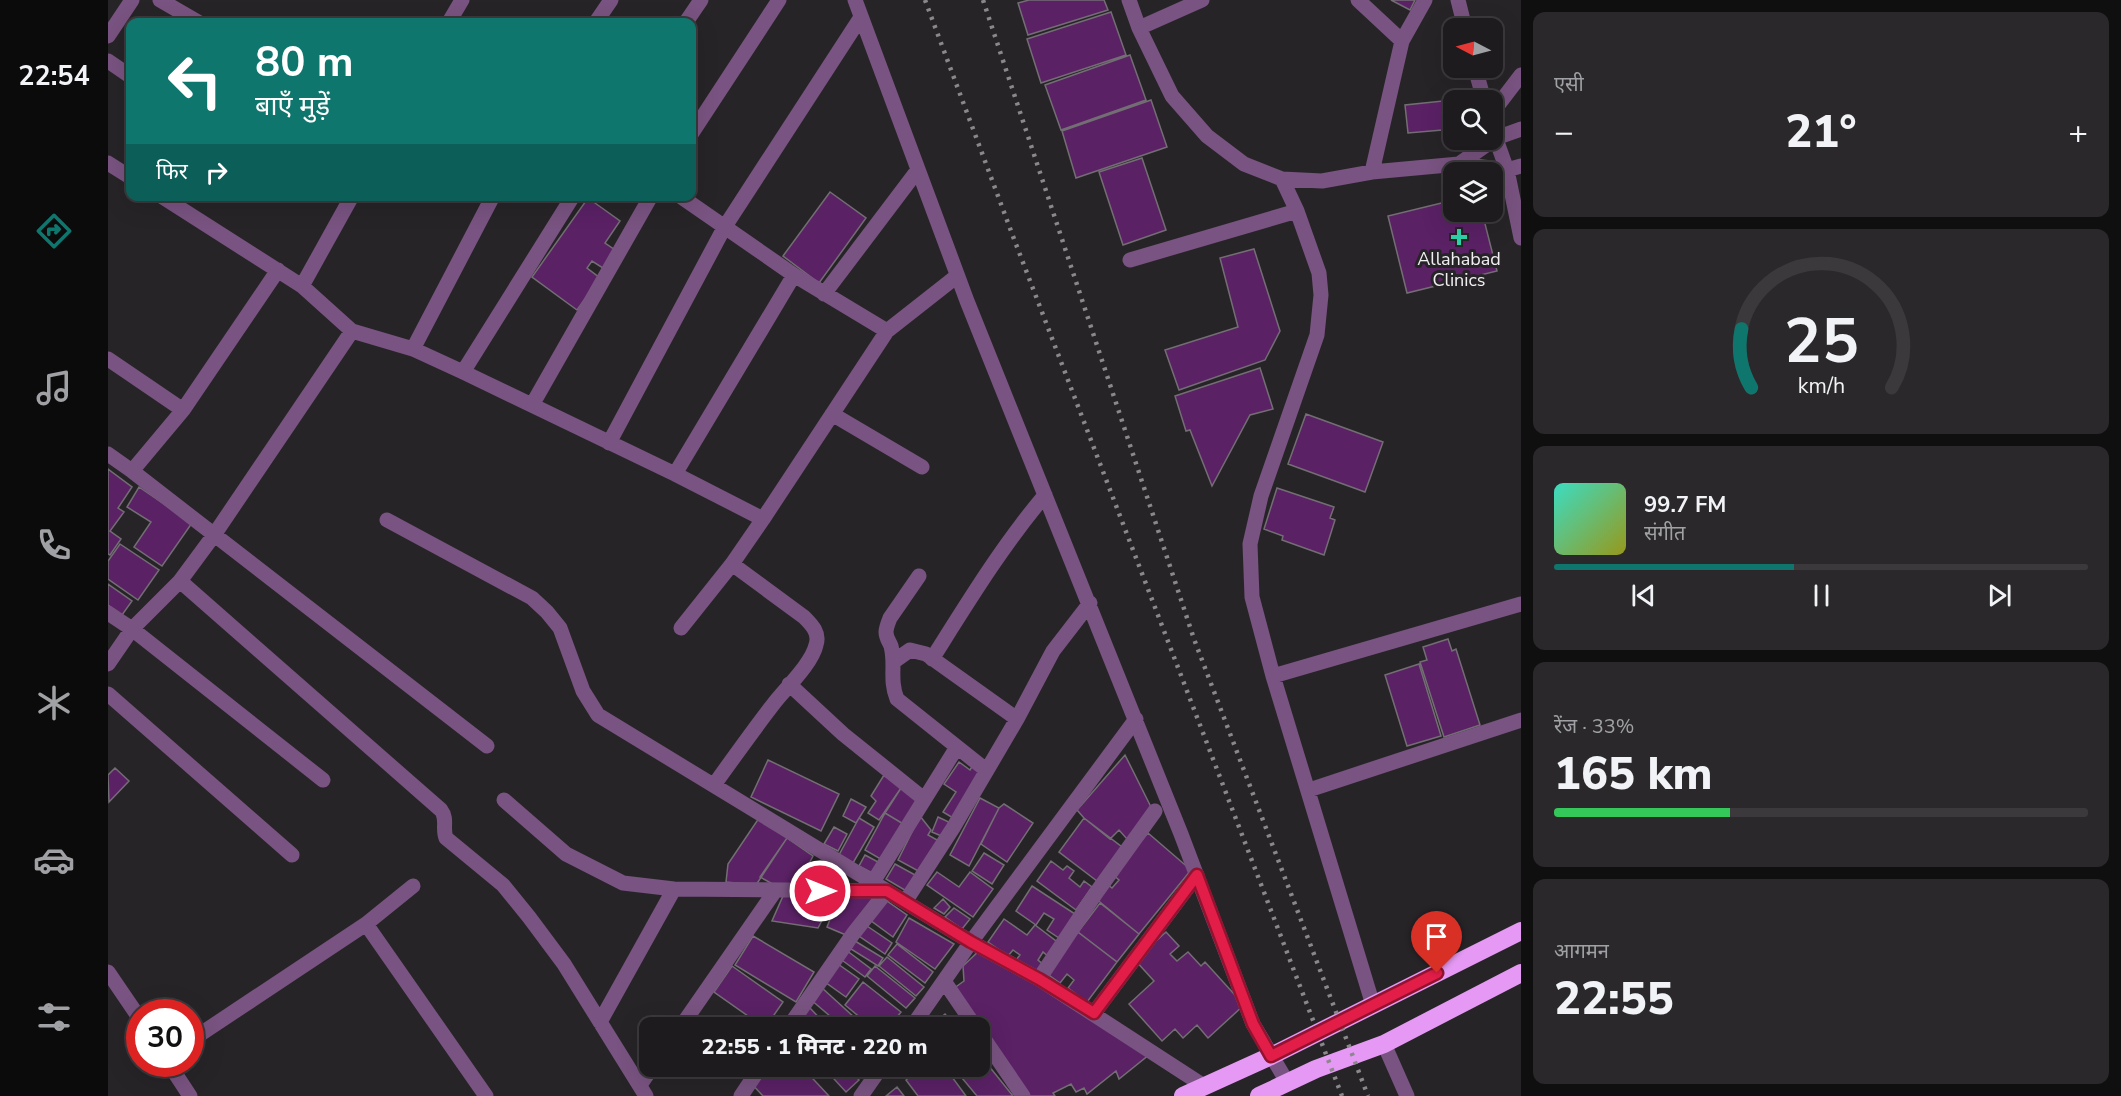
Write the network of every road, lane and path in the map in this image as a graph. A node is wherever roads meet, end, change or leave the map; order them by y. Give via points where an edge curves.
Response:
1 (132, 0) edge
2 (160, 0) edge
3 (462, 0) edge
4 (611, 0) edge
5 (701, 0) edge
6 (779, 0) edge
7 (855, 0) edge
8 (1129, 0) edge
9 (1202, 0) edge
10 (1358, 0) edge
11 (1425, 0) edge
12 (1458, 0) edge
13 (191, 18) edge
14 (451, 18) edge
15 (599, 18) edge
16 (689, 18) edge
17 (861, 18) junction
18 (1462, 18) edge
19 (1139, 28) junction
20 (108, 36) edge
21 (1402, 41) junction
22 (108, 61) edge
23 (126, 73) edge
24 (1521, 75) edge
25 (1503, 98) edge
26 (696, 127) edge
27 (1521, 129) edge
28 (1503, 132) edge
29 (1503, 149) edge
30 (1475, 150) edge
31 (1461, 162) edge
32 (108, 163) edge
33 (1443, 165) edge
34 (1514, 168) edge
35 (917, 171) junction
36 (1372, 172) junction
37 (126, 174) edge
38 (1282, 178) junction
39 (169, 201) edge
40 (344, 201) edge
41 (490, 201) edge
42 (570, 201) edge
43 (648, 201) edge
44 (687, 201) edge
45 (1297, 211) junction
46 (724, 228) junction
47 (1521, 238) edge
48 (1130, 260) dead end
49 (278, 270) junction
50 (794, 275) junction
51 (957, 276) junction
52 (302, 286) junction
53 (824, 294) junction
54 (352, 331) junction
55 (887, 331) junction
56 (413, 349) junction
57 (108, 359) edge
58 (463, 372) junction
59 (532, 405) junction
60 (183, 410) junction
61 (832, 414) junction
62 (609, 443) junction
63 (108, 454) edge
64 (922, 466) dead end
65 (132, 471) junction
66 (675, 474) junction
67 (1045, 495) junction
68 (763, 519) junction
69 (387, 520) dead end
70 (214, 535) junction
71 (732, 564) junction
72 (919, 576) dead end
73 (180, 581) junction
74 (1090, 603) junction
75 (1521, 604) edge
76 (108, 613) edge
77 (681, 628) dead end
78 (132, 629) junction
79 (932, 659) junction
80 (892, 662) junction
81 (108, 664) edge
82 (1273, 676) junction
83 (789, 684) junction
84 (108, 694) edge
85 (1017, 719) junction
86 (1136, 719) junction
87 (1521, 720) edge
88 (487, 746) dead end
89 (957, 747) junction
90 (986, 770) junction
91 (324, 780) dead end
92 (714, 785) junction
93 (1309, 790) junction
94 (924, 799) junction
95 (504, 800) dead end
96 (1155, 811) dead end
97 (291, 855) dead end
98 (1197, 875) junction
99 (873, 882) junction
100 (412, 886) dead end
101 (674, 890) junction
102 (775, 891) junction
103 (887, 891) junction
104 (905, 902) junction
105 (366, 924) junction
106 (1521, 931) edge
107 (971, 942) junction
108 (108, 972) edge
109 (1521, 973) edge
110 (1039, 979) junction
111 (944, 981) junction
112 (126, 999) edge
113 (1373, 1005) junction
114 (1094, 1013) junction
115 (688, 1017) edge
116 (796, 1017) edge
117 (919, 1017) edge
118 (969, 1017) edge
119 (600, 1022) junction
120 (204, 1032) edge
121 (1384, 1044) junction
122 (990, 1048) edge
123 (1271, 1056) junction
124 (178, 1077) edge
125 (649, 1077) edge
126 (754, 1077) edge
127 (874, 1077) edge
128 (1287, 1082) junction
129 (1204, 1086) junction
130 (643, 1091) edge
131 (190, 1096) edge
132 (486, 1096) edge
133 (741, 1096) edge
134 (861, 1096) edge
135 (1023, 1096) edge
136 (1183, 1096) edge
137 (1259, 1096) edge
138 (1407, 1096) edge

1 - 20 street
2 - 13 street
3 - 14 street
4 - 15 street
5 - 16 street
6 - 26 street
7 - 17 street
8 - 19 street
9 - 19 street
10 - 21 street
11 - 21 street
12 - 18 street
17 - 35 street
17 - 46 street
19 - 38 street via 1172,96 1207,136 1244,164
21 - 36 street
22 - 23 street
24 - 25 street
27 - 28 street
29 - 34 street
30 - 31 street
32 - 37 street
33 - 36 street
34 - 47 street
35 - 51 street
35 - 53 street
36 - 38 street via 1322,181
38 - 45 street
39 - 49 street
40 - 52 street
41 - 56 street
42 - 58 street
43 - 59 street
44 - 46 street
45 - 48 street
45 - 82 street via 1322,295 1317,335 1261,496 1250,544 1252,597
46 - 50 street
46 - 62 street
49 - 52 street
49 - 60 street
50 - 53 street
50 - 66 street
51 - 55 street
51 - 67 street
52 - 54 street
53 - 55 street
54 - 56 street
54 - 70 street
55 - 61 street
56 - 58 street
57 - 60 street
58 - 59 street
59 - 62 street
60 - 65 street
61 - 64 street
61 - 68 street
62 - 66 street
63 - 65 street
65 - 70 street
66 - 68 street
67 - 74 street
67 - 79 street via 1018,527
68 - 71 street
69 - 92 street via 532,598 560,628 583,691 598,715
70 - 73 street
70 - 88 street
71 - 77 street
71 - 83 street via 813,626 816,646
72 - 80 street via 887,626
73 - 78 street
73 - 119 street via 441,810 446,838 503,885 564,964
74 - 85 street via 1053,651
74 - 86 street
75 - 82 street
76 - 78 street
78 - 81 street
78 - 91 street
79 - 80 street via 910,650
79 - 85 street
80 - 89 street via 892,687 897,699
82 - 93 street
83 - 92 street
83 - 94 street via 843,734
84 - 97 street
85 - 90 street
86 - 98 street
86 - 107 street
87 - 93 street
89 - 90 street
89 - 94 street
90 - 104 street
92 - 99 street
93 - 113 street
94 - 99 street
95 - 101 street via 566,854 623,883
96 - 110 street
98 - 114 street
98 - 123 street via 1253,1024
99 - 103 street
100 - 105 street
101 - 102 street
101 - 119 street
102 - 103 street
102 - 115 street
103 - 104 street
103 - 116 street
104 - 107 street
105 - 120 street
105 - 132 street
106 - 113 highway
107 - 110 street
107 - 111 street
108 - 112 street
109 - 121 highway
110 - 114 street
111 - 117 street
111 - 118 street
113 - 123 highway
114 - 129 street
119 - 130 street
121 - 128 highway
121 - 138 street
122 - 135 street
123 - 128 street
123 - 129 highway
124 - 131 street
125 - 130 street
126 - 133 street
127 - 134 street
128 - 137 highway
129 - 136 highway

